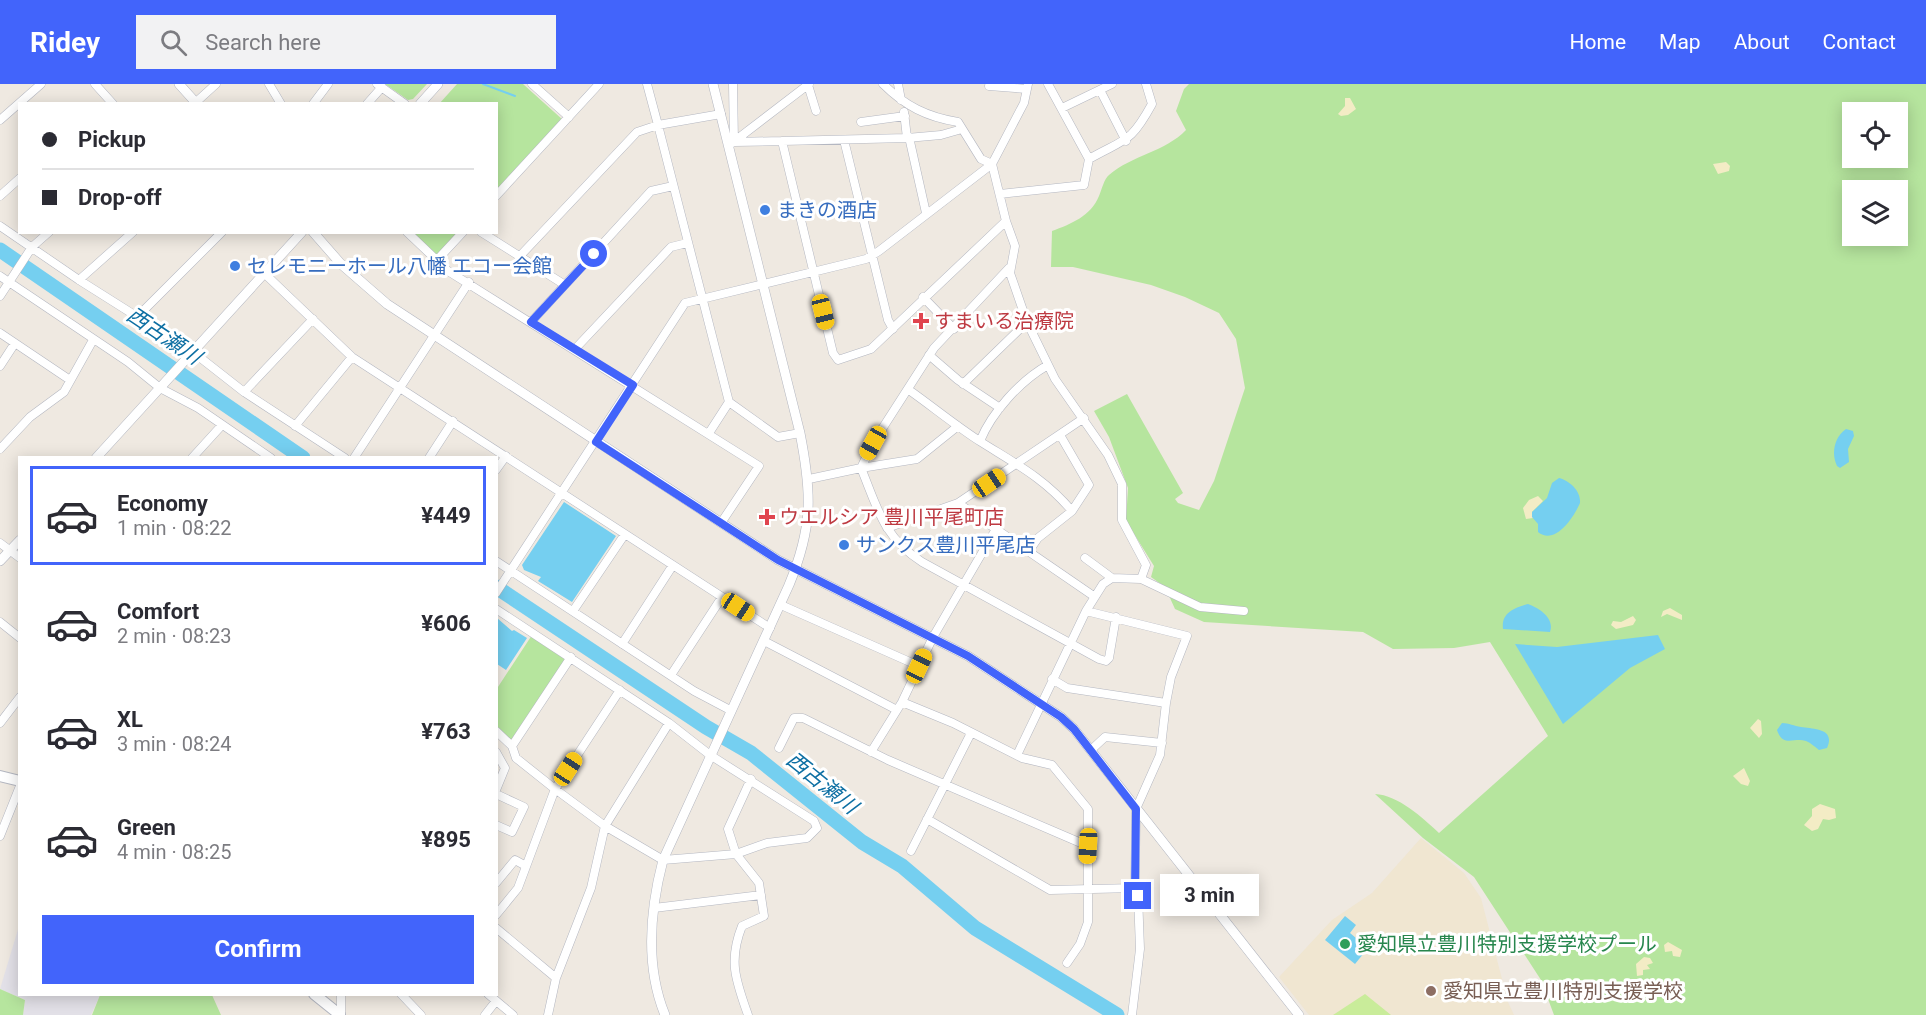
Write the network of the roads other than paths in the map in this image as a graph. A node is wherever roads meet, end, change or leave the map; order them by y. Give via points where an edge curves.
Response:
1 (41, 84) edge
2 (95, 84) edge
3 (179, 84) edge
4 (216, 84) edge
5 (328, 84) edge
6 (438, 84) edge
7 (532, 84) edge
8 (599, 84) edge
9 (647, 84) edge
10 (713, 84) edge
11 (734, 84) edge
12 (808, 84) edge
13 (883, 84) edge
14 (898, 84) edge
15 (1048, 84) edge
16 (1112, 84) edge
17 (1146, 84) edge
18 (272, 85) edge
19 (380, 86) edge
20 (988, 86) dead end
21 (1027, 86) edge
22 (1101, 90) junction
23 (902, 101) junction
24 (20, 102) edge
25 (108, 102) edge
26 (195, 102) edge
27 (197, 102) edge
28 (280, 102) edge
29 (314, 102) edge
30 (368, 102) edge
31 (402, 102) edge
32 (422, 102) edge
33 (18, 104) edge
34 (1062, 108) junction
35 (816, 111) dead end
36 (721, 114) junction
37 (905, 116) junction
38 (569, 117) junction
39 (0, 120) edge
40 (861, 122) dead end
41 (658, 125) junction
42 (962, 129) junction
43 (908, 137) junction
44 (844, 140) junction
45 (782, 141) junction
46 (1126, 141) junction
47 (731, 143) junction
48 (1089, 159) junction
49 (992, 164) junction
50 (18, 180) edge
51 (673, 186) junction
52 (498, 194) edge
53 (1000, 194) junction
54 (0, 196) edge
55 (926, 213) junction
56 (1006, 221) junction
57 (0, 226) edge
58 (47, 234) edge
59 (131, 234) edge
60 (220, 234) edge
61 (300, 234) edge
62 (315, 234) edge
63 (409, 234) edge
64 (461, 234) edge
65 (484, 234) edge
66 (687, 243) junction
67 (32, 247) junction
68 (872, 255) junction
69 (519, 257) junction
70 (437, 260) junction
71 (1009, 268) junction
72 (813, 271) junction
73 (265, 274) junction
74 (0, 276) edge
75 (10, 279) junction
76 (79, 280) junction
77 (469, 282) junction
78 (565, 285) junction
79 (763, 285) junction
80 (0, 296) edge
81 (924, 297) junction
82 (702, 299) junction
83 (136, 318) junction
84 (313, 319) junction
85 (531, 322) junction
86 (1027, 322) junction
87 (954, 328) junction
88 (893, 329) junction
89 (0, 333) edge
90 (434, 336) junction
91 (93, 340) junction
92 (15, 343) junction
93 (575, 350) junction
94 (193, 352) junction
95 (929, 356) junction
96 (352, 357) junction
97 (1048, 365) junction
98 (0, 366) edge
99 (70, 380) junction
100 (963, 384) junction
101 (633, 385) junction
102 (160, 388) junction
103 (400, 388) junction
104 (909, 390) junction
105 (244, 392) junction
106 (729, 402) junction
107 (1000, 408) junction
108 (1084, 418) junction
109 (453, 421) junction
110 (222, 425) junction
111 (295, 426) junction
112 (958, 426) junction
113 (709, 433) junction
114 (800, 433) junction
115 (1060, 435) junction
116 (980, 441) junction
117 (596, 442) junction
118 (0, 449) edge
119 (98, 456) edge
120 (194, 456) edge
121 (268, 456) edge
122 (342, 456) edge
123 (355, 456) edge
124 (430, 456) edge
125 (506, 456) junction
126 (1019, 463) junction
127 (498, 467) edge
128 (861, 468) junction
129 (809, 479) junction
130 (563, 492) junction
131 (958, 503) junction
132 (1072, 511) junction
133 (721, 523) junction
134 (886, 528) junction
135 (996, 529) junction
136 (625, 534) junction
137 (18, 542) edge
138 (0, 543) edge
139 (10, 550) junction
140 (1029, 551) junction
141 (18, 556) edge
142 (1085, 558) dead end
143 (0, 561) edge
144 (498, 563) edge
145 (672, 565) junction
146 (795, 570) junction
147 (508, 575) junction
148 (1112, 578) junction
149 (1141, 579) junction
150 (963, 585) junction
151 (498, 590) edge
152 (722, 597) junction
153 (1095, 597) junction
154 (781, 605) junction
155 (498, 610) edge
156 (573, 611) junction
157 (1086, 611) junction
158 (1244, 611) dead end
159 (1116, 617) junction
160 (1, 625) edge
161 (771, 628) junction
162 (933, 636) junction
163 (18, 637) edge
164 (765, 641) junction
165 (622, 644) junction
166 (1070, 645) junction
167 (571, 657) junction
168 (919, 666) junction
169 (671, 675) junction
170 (1052, 679) junction
171 (620, 690) junction
172 (18, 700) edge
173 (902, 702) junction
174 (1040, 702) junction
175 (1166, 703) junction
176 (897, 710) junction
177 (730, 711) junction
178 (0, 723) edge
179 (669, 723) junction
180 (498, 733) edge
181 (970, 733) junction
182 (1162, 743) junction
183 (512, 746) junction
184 (779, 748) dead end
185 (712, 750) junction
186 (1091, 750) junction
187 (871, 752) junction
188 (498, 755) edge
189 (1017, 755) junction
190 (0, 776) edge
191 (751, 779) junction
192 (18, 781) edge
193 (943, 784) junction
194 (498, 787) edge
195 (555, 789) junction
196 (18, 791) edge
197 (498, 793) edge
198 (1136, 809) junction
199 (927, 819) junction
200 (498, 826) edge
201 (605, 826) junction
202 (0, 836) edge
203 (1088, 846) junction
204 (910, 851) dead end
205 (736, 854) junction
206 (663, 860) junction
207 (526, 866) junction
208 (498, 881) edge
209 (1135, 888) junction
210 (1088, 890) junction
211 (761, 895) junction
212 (654, 909) junction
213 (498, 913) edge
214 (498, 930) edge
215 (1067, 963) dead end
216 (556, 978) junction
217 (316, 996) edge
218 (341, 996) edge
219 (403, 996) edge
220 (490, 996) edge
221 (496, 1001) junction
222 (1132, 1013) edge
223 (340, 1015) edge
224 (421, 1015) edge
225 (485, 1015) edge
226 (513, 1015) edge
227 (548, 1015) edge
228 (665, 1015) edge
229 (748, 1015) edge
230 (1299, 1015) edge

1 - 24 street
2 - 25 street
3 - 26 street
4 - 27 street
5 - 29 street
6 - 32 street
7 - 38 street
8 - 38 street
9 - 41 street
10 - 36 street
11 - 47 street
12 - 35 street
12 - 47 street
13 - 23 street
14 - 23 street
15 - 34 street
16 - 22 street
17 - 46 street via 1152,104
18 - 28 street
19 - 30 street
19 - 31 street
20 - 21 street
21 - 49 street via 1024,103
22 - 34 street
22 - 46 street
23 - 37 street
23 - 42 street via 927,116 958,122
33 - 39 street
34 - 48 street
36 - 41 street
36 - 47 street
37 - 40 street
37 - 43 street
38 - 52 street
41 - 51 street
41 - 69 street via 637,132
42 - 43 street
42 - 49 street via 981,159
43 - 44 street
43 - 55 street
44 - 45 street
44 - 68 street
45 - 47 street
45 - 72 street
46 - 48 street
47 - 79 street
48 - 53 street via 1084,184
49 - 53 street
49 - 55 street
50 - 54 street
51 - 66 street
51 - 78 street via 651,191
53 - 56 street
55 - 68 street
56 - 71 street via 1015,246
56 - 81 street
57 - 67 street
58 - 67 street
59 - 76 street
60 - 83 street
61 - 73 street
62 - 90 street via 364,285
63 - 70 street
64 - 70 street
65 - 69 street
66 - 82 street
66 - 93 street via 670,247
67 - 75 street
67 - 76 street
68 - 72 street
68 - 88 street
69 - 78 street
70 - 77 street
71 - 86 street
71 - 87 street
72 - 79 street
72 - 88 street via 838,360 871,350
73 - 84 street
73 - 94 street
74 - 75 street
75 - 80 street
75 - 91 street
76 - 83 street
77 - 85 street
77 - 90 street
78 - 85 street
79 - 82 street
79 - 114 street
81 - 87 street
81 - 88 street
82 - 101 street via 685,303
82 - 106 street
83 - 94 street
84 - 96 street
84 - 105 street
85 - 93 street
86 - 97 street
86 - 100 street
87 - 95 street
89 - 92 street
90 - 103 street
90 - 117 street
91 - 99 street
91 - 102 street
92 - 98 street
92 - 99 street
93 - 101 street
94 - 102 street
94 - 105 street
95 - 100 street
95 - 104 street
96 - 103 street
96 - 111 street
97 - 107 street
97 - 108 street
99 - 118 street via 64,392 30,417
100 - 107 street
101 - 113 street
101 - 117 street
102 - 110 street
102 - 119 street
103 - 109 street
103 - 123 street
104 - 112 street
104 - 128 street
105 - 111 street
106 - 113 street
106 - 114 street via 778,437
107 - 116 street via 987,423
108 - 115 street
108 - 149 street via 1122,484 1122,520 1146,565
109 - 124 street
109 - 125 street
110 - 120 street
110 - 121 street
111 - 122 street
112 - 116 street
112 - 128 street via 917,459
113 - 133 street via 759,466
114 - 129 street
115 - 126 street
115 - 132 street via 1089,485
116 - 126 street
117 - 130 street
117 - 133 street
125 - 127 street
125 - 130 street
126 - 131 street
126 - 132 street via 1053,489
128 - 129 street
128 - 134 street
129 - 146 street via 810,510 803,551
130 - 136 street
130 - 147 street
131 - 134 street
131 - 135 street
132 - 140 street via 1038,537
133 - 146 street
134 - 150 street via 906,552
135 - 140 street
135 - 150 street
136 - 145 street
136 - 156 street
137 - 139 street
138 - 139 street
139 - 141 street
139 - 143 street
140 - 153 street
142 - 148 street
144 - 147 street
145 - 152 street
145 - 165 street
146 - 154 street
146 - 162 street
147 - 151 street
147 - 156 street
148 - 149 street
148 - 153 street
149 - 158 street via 1200,607
150 - 162 street
150 - 166 street
152 - 161 street
152 - 169 street
153 - 157 street
154 - 161 street
154 - 168 street
155 - 167 street
156 - 165 street
157 - 159 street
157 - 166 street
159 - 166 street via 1106,661
159 - 175 street via 1187,636 1171,677
160 - 163 street
161 - 164 street
162 - 168 street
162 - 174 street
164 - 176 street
164 - 177 street
165 - 169 street
166 - 170 street
167 - 171 street
167 - 183 street
168 - 173 street
169 - 177 street
170 - 174 street
170 - 175 street via 1067,688
171 - 179 street
171 - 195 street
172 - 178 street
173 - 176 street
173 - 181 street
174 - 186 street via 1074,729
174 - 189 street
175 - 182 street
176 - 187 street
177 - 185 street
179 - 185 street
179 - 201 street
180 - 183 street
181 - 189 street
181 - 193 street
182 - 186 street via 1105,737
182 - 198 street
183 - 195 street via 516,758
184 - 187 street via 798,717
185 - 191 street
185 - 206 street
186 - 198 street
187 - 193 street
188 - 194 street via 506,768
189 - 203 street via 1052,765 1088,809
190 - 192 main road
191 - 205 street via 728,829
191 - 205 street via 814,821 817,828 807,838 767,843
193 - 199 street
193 - 203 street
195 - 201 street
195 - 207 street
196 - 202 street
197 - 200 street via 524,807 512,832
198 - 209 street
198 - 230 street
199 - 204 street
199 - 210 street via 1050,890
201 - 206 street
201 - 216 street via 591,888
203 - 210 street
205 - 206 street
205 - 211 street via 759,883
206 - 212 street
207 - 208 street via 515,860
207 - 213 street via 518,888
209 - 210 street
209 - 222 street via 1140,949
210 - 215 street via 1085,934
211 - 212 street
211 - 229 street via 764,916 742,926 734,949 733,972
212 - 228 street via 651,934 655,981
214 - 216 street
216 - 227 street
217 - 223 main road
218 - 223 street
219 - 224 street
220 - 221 street
221 - 225 street
221 - 226 street

